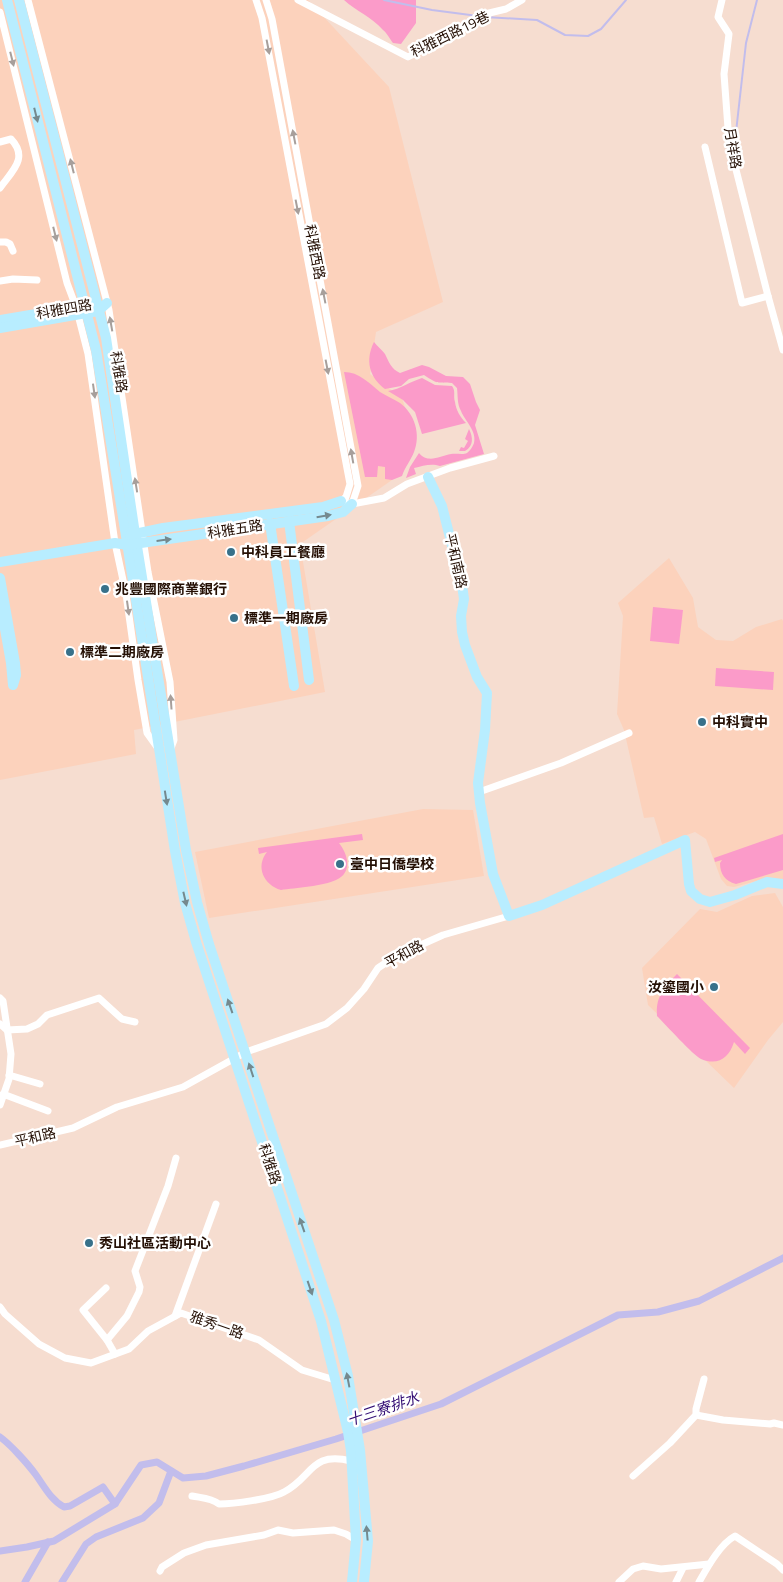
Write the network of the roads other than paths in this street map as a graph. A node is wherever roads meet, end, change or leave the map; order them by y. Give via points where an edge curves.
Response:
1 (7, 0) edge
2 (20, 0) edge
3 (28, 0) edge
4 (256, 0) edge
5 (266, 0) edge
6 (298, 0) edge
7 (522, 0) edge
8 (722, 0) edge
9 (0, 12) edge
10 (0, 142) edge
11 (705, 147) dead end
12 (0, 188) edge
13 (0, 242) edge
14 (13, 251) dead end
15 (37, 280) dead end
16 (0, 281) edge
17 (768, 296) junction
18 (101, 305) junction
19 (81, 310) junction
20 (0, 320) edge
21 (0, 328) edge
22 (783, 350) edge
23 (494, 456) dead end
24 (428, 477) junction
25 (347, 503) junction
26 (288, 521) junction
27 (270, 523) junction
28 (135, 539) junction
29 (116, 543) junction
30 (0, 562) edge
31 (0, 578) edge
32 (0, 600) edge
33 (309, 680) dead end
34 (294, 686) dead end
35 (629, 733) dead end
36 (159, 750) junction
37 (479, 792) junction
38 (783, 884) edge
39 (509, 916) junction
40 (0, 998) edge
41 (135, 1022) dead end
42 (0, 1024) edge
43 (7, 1030) junction
44 (246, 1052) junction
45 (236, 1058) junction
46 (9, 1077) junction
47 (0, 1080) edge
48 (40, 1084) dead end
49 (4, 1094) junction
50 (0, 1105) edge
51 (48, 1110) dead end
52 (0, 1144) edge
53 (176, 1158) dead end
54 (216, 1204) dead end
55 (106, 1288) dead end
56 (0, 1307) edge
57 (175, 1316) junction
58 (107, 1340) junction
59 (115, 1354) junction
60 (704, 1379) dead end
61 (335, 1380) junction
62 (696, 1415) junction
63 (783, 1425) edge
64 (352, 1430) junction
65 (354, 1454) junction
66 (633, 1476) dead end
67 (192, 1496) dead end
68 (356, 1540) junction
69 (709, 1564) junction
70 (684, 1568) junction
71 (783, 1570) edge
72 (160, 1571) dead end
73 (622, 1581) edge
74 (352, 1582) edge
75 (364, 1582) edge
76 (676, 1582) edge
77 (699, 1582) edge

1 -> 19 street, 科雅路
2 - 18 street, 科雅路
18 -> 3 street, 科雅路
4 -> 25 street, 科雅西路 via 350,484
25 -> 5 street, 科雅西路 via 356,493 357,480
6 - 7 street, 科雅西路19巷 via 408,56
8 - 17 street, 月祥路 via 718,17 729,34 724,74 729,142
9 -> 19 street, 科雅路 via 67,283
10 - 12 street via 11,139 18,146 19,155 18,164
11 - 17 street, 月祥路 via 742,303
13 - 14 street via 10,244
15 - 16 street
17 - 22 street, 月祥路
18 - 19 street, 科雅四路
28 -> 18 street, 科雅路
19 - 20 street, 科雅四路
19 - 21 street, 科雅四路
19 - 28 street, 科雅路 via 96,350
19 -> 29 street, 科雅路
23 - 24 street
24 - 25 street via 384,498
24 - 37 street, 平和南路 via 442,506 462,585 461,616 465,645 474,671 487,693
26 -> 25 street, 科雅五路 via 343,512
25 - 28 street, 科雅五路 via 163,528
26 - 27 street, 科雅五路
26 - 33 street
28 -> 27 street, 科雅五路
27 - 34 street
28 - 29 street, 科雅五路
28 - 36 street, 科雅路
44 -> 28 street, 科雅路 via 197,902
29 - 30 street, 科雅五路
29 -> 36 street, 科雅路 via 147,733
31 - 32 street via 16,675 13,685
35 - 37 street via 561,763
36 -> 45 street, 科雅路 via 185,902
37 - 39 street, 平和南路 via 493,874
38 - 39 street, 平和路 via 767,882 710,902 700,899 691,891 689,884 685,840 549,902
39 - 44 street, 平和路 via 443,935 396,956 378,968 364,989 326,1024
40 - 43 street
41 - 43 street via 122,1019 99,998 47,1015 27,1029
42 - 43 street
43 - 46 street
44 - 45 street, 平和路
64 -> 44 street, 科雅路 via 348,1376 334,1320
45 - 52 street, 平和路 via 183,1087 117,1107 73,1128
45 -> 61 street, 科雅路 via 321,1321
46 - 47 street
46 - 48 street
46 - 49 street
49 - 50 street
49 - 51 street
53 - 58 street via 135,1271 139,1292 127,1316
54 - 57 street
55 - 58 street via 83,1310
56 - 59 street, 雅秀一路 via 39,1344 65,1358 91,1363
57 - 59 street, 雅秀一路 via 148,1331 129,1349
57 - 61 street, 雅秀一路 via 181,1313 259,1340 302,1370
58 - 59 street
60 - 62 street
61 - 64 street, 科雅路
62 - 63 street
62 - 66 street
64 - 65 street, 科雅路
65 - 67 street via 319,1462 298,1483 274,1496 219,1504 212,1499
65 - 68 street, 科雅路
75 -> 65 street, 科雅路 via 368,1541
68 - 72 street via 334,1530 293,1533 278,1530 206,1545 184,1553
68 - 74 street, 科雅路
69 - 70 street
69 - 71 street via 735,1536
69 - 77 street
70 - 73 street via 643,1566 634,1569
70 - 76 street

